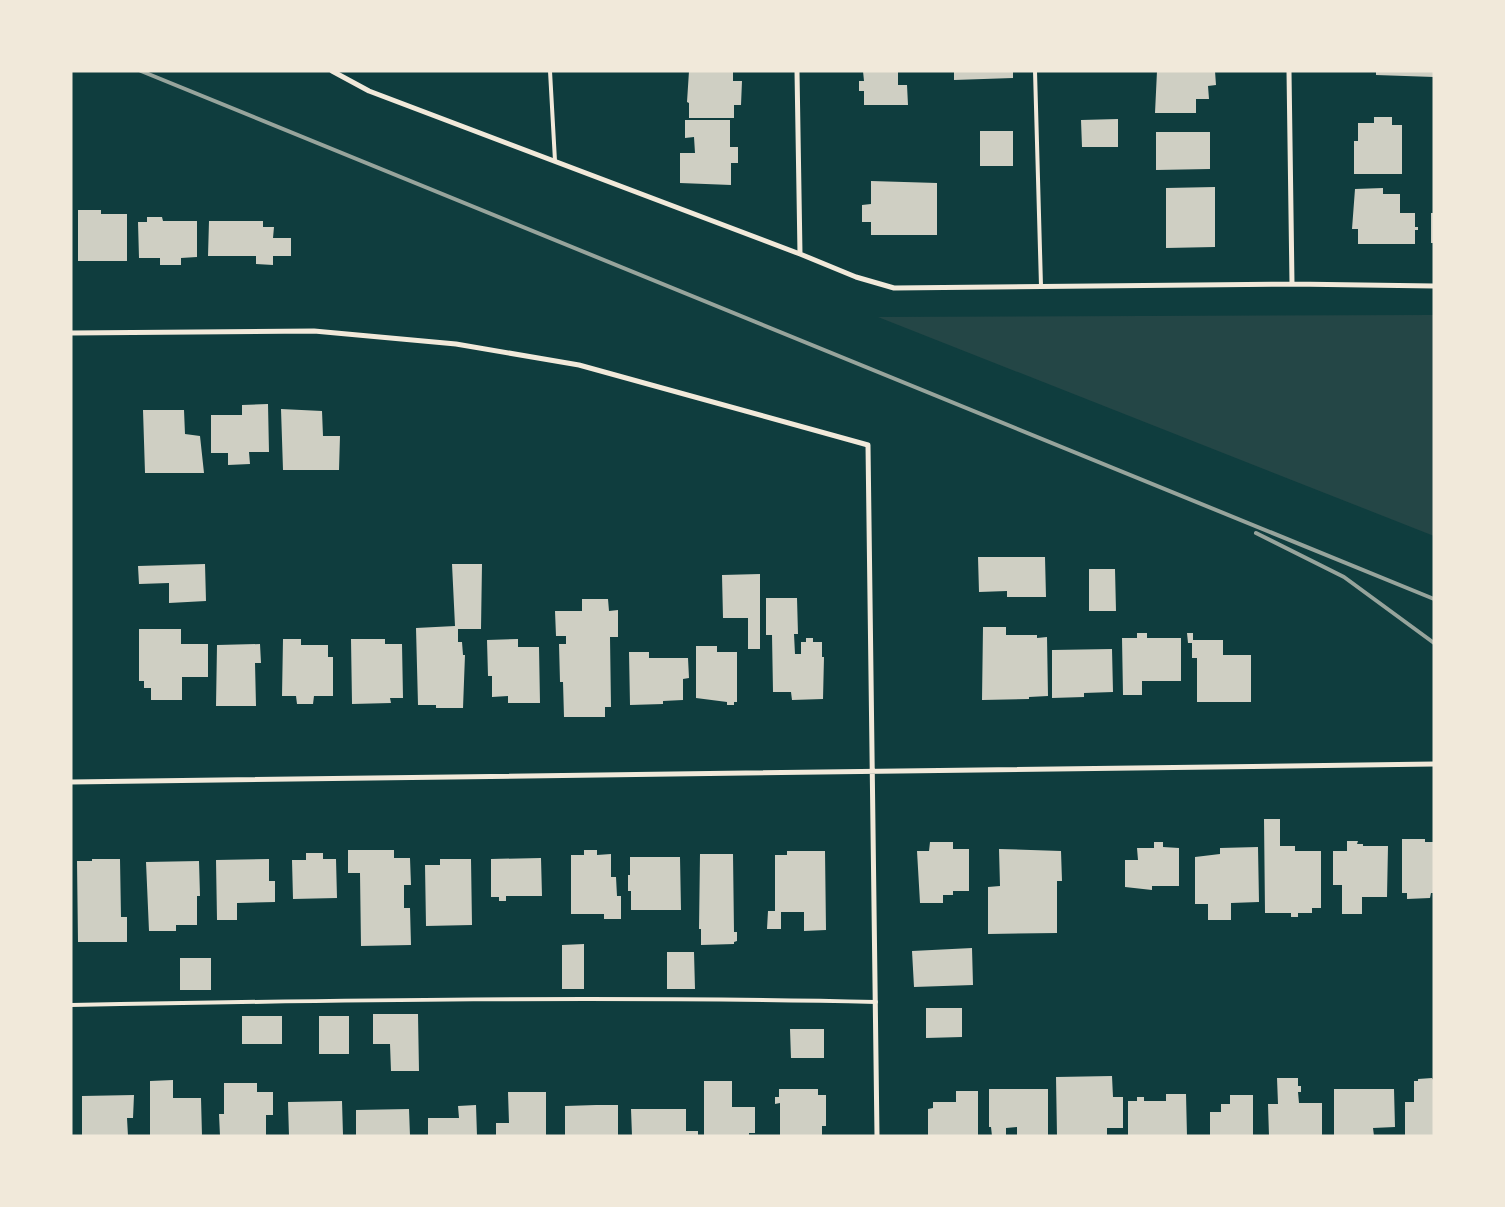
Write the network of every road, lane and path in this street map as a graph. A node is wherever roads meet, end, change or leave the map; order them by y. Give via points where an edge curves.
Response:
1 (332, 71) edge
2 (550, 71) edge
3 (797, 71) edge
4 (1035, 71) edge
5 (1289, 71) edge
6 (555, 161) junction
7 (800, 254) junction
8 (1292, 284) junction
9 (1041, 286) junction
10 (1434, 286) edge
11 (71, 333) edge
12 (1434, 764) edge
13 (873, 770) junction
14 (71, 782) edge
15 (876, 1002) junction
16 (71, 1006) edge
17 (878, 1136) edge

1 - 6 street via 369,91
2 - 6 lane
3 - 7 street
4 - 9 lane
5 - 8 street
6 - 7 street
7 - 9 street via 856,277 894,288
8 - 9 street
8 - 10 street
11 - 13 street via 314,331 456,344 579,365 868,445
12 - 13 street
13 - 14 street
13 - 15 street
15 - 16 lane via 659,998 387,999
15 - 17 street

